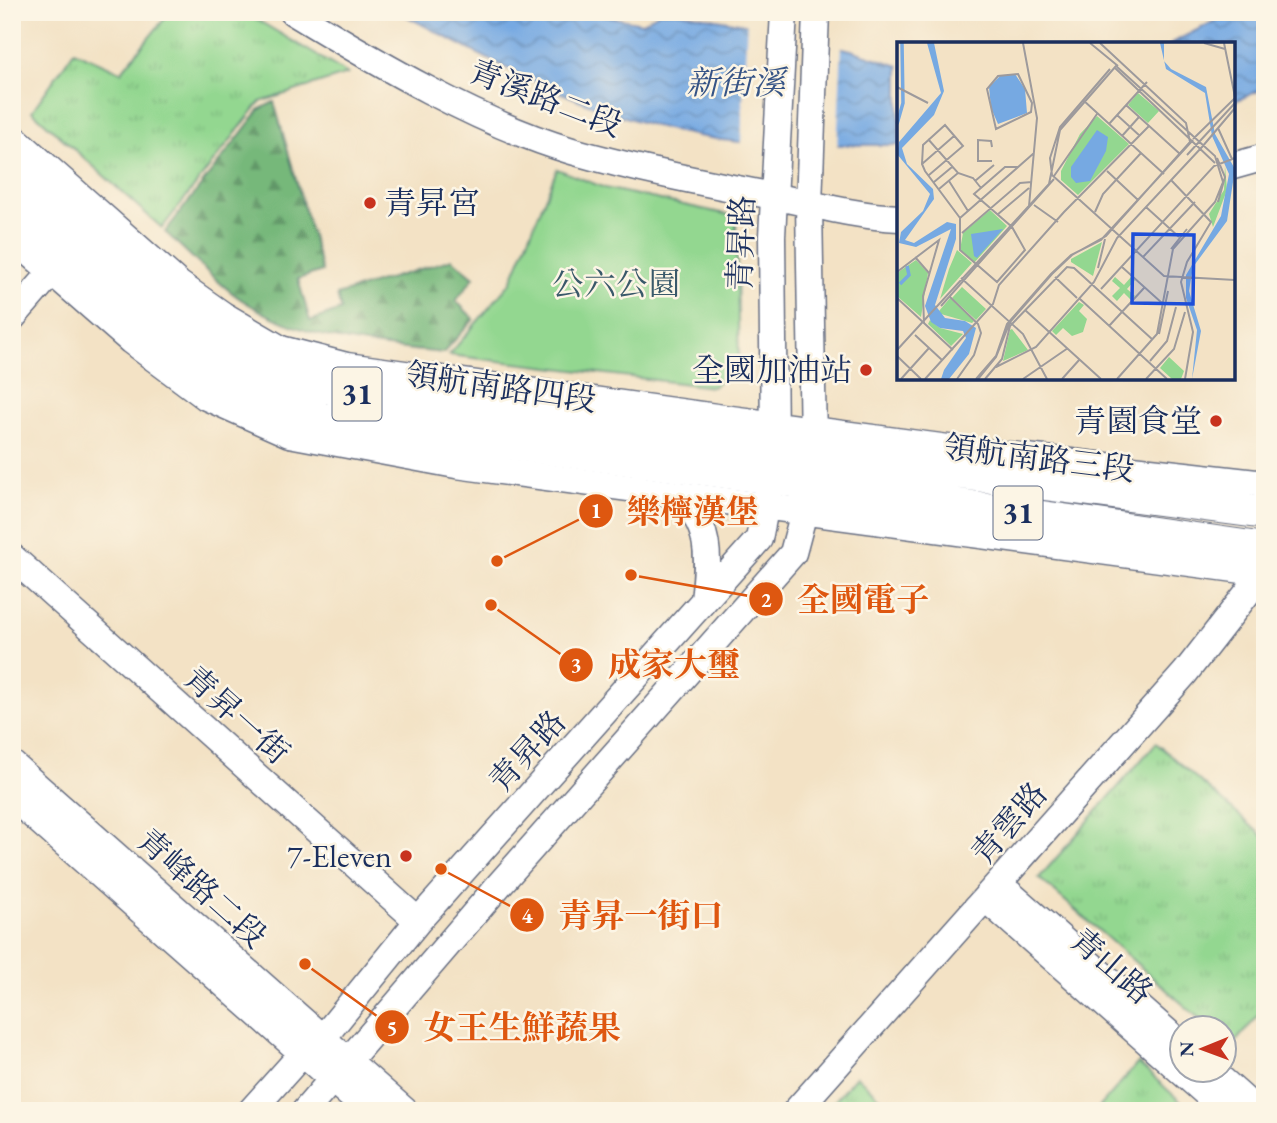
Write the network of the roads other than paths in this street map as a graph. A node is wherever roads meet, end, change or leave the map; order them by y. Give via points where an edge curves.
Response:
1 (293, 12) edge
2 (784, 17) edge
3 (816, 17) edge
4 (12, 136) edge
5 (1265, 157) edge
6 (1235, 165) edge
7 (12, 168) edge
8 (792, 201) junction
9 (12, 206) edge
10 (897, 218) edge
11 (12, 237) edge
12 (51, 273) junction
13 (12, 318) edge
14 (528, 446) junction
15 (415, 457) junction
16 (771, 464) junction
17 (811, 470) junction
18 (1265, 484) edge
19 (677, 495) junction
20 (1265, 513) edge
21 (12, 557) edge
22 (1264, 565) edge
23 (704, 600) junction
24 (12, 764) edge
25 (12, 797) edge
26 (993, 892) junction
27 (418, 921) junction
28 (1168, 1034) edge
29 (312, 1046) junction
30 (341, 1071) junction
31 (1227, 1084) edge
32 (250, 1111) edge
33 (305, 1111) edge
34 (368, 1111) edge
35 (405, 1111) edge
36 (796, 1111) edge
37 (1226, 1111) edge
38 (1257, 1111) edge

1 - 8 street, 青溪路二段 via 357,51 512,128 571,151
2 - 8 street, 青昇路 via 778,149
3 - 8 street, 青昇路 via 811,150
4 - 16 street, 領航南路四段 / 31 via 179,284 281,349
5 - 6 street
7 - 16 main road, 領航南路四段 / 31 via 162,302 273,374 347,392
8 - 10 street, 青溪路二段
8 - 16 street, 青昇路 via 772,236
8 - 17 street, 青昇路
9 - 14 main road, 領航南路四段 / 31 via 142,323 190,358 264,400 322,419
11 - 12 street, 領航南路四段 / 31
12 - 13 street
12 - 15 street, 領航南路四段 / 31 via 206,397 289,434
14 - 15 street
14 - 16 main road, 領航南路四段 / 31
15 - 19 street, 領航南路四段 / 31
16 - 17 main road, 領航南路三段 / 31
16 - 17 street, 領航南路四段 / 31
16 - 19 street, 領航南路四段 / 31
16 - 23 street, 青昇路 via 759,539
17 - 18 street, 領航南路三段 / 31
17 - 20 main road, 領航南路三段 / 31
17 - 22 main road, 領航南路三段 / 31
17 - 30 street, 青昇路 via 793,553
19 - 23 street via 698,516 708,539
21 - 27 street, 青昇一街
22 - 26 street, 青雲路 via 1185,673
23 - 27 street, 青昇路
24 - 29 street, 青峰路二段
25 - 29 street, 青峰路二段
26 - 28 street, 青山路
26 - 36 street, 青雲路
26 - 37 street, 青山路
27 - 29 street, 青昇路
29 - 30 street, 青峰路二段
29 - 32 street, 青昇路
30 - 33 street, 青昇路
30 - 34 street
30 - 35 street
31 - 38 street

